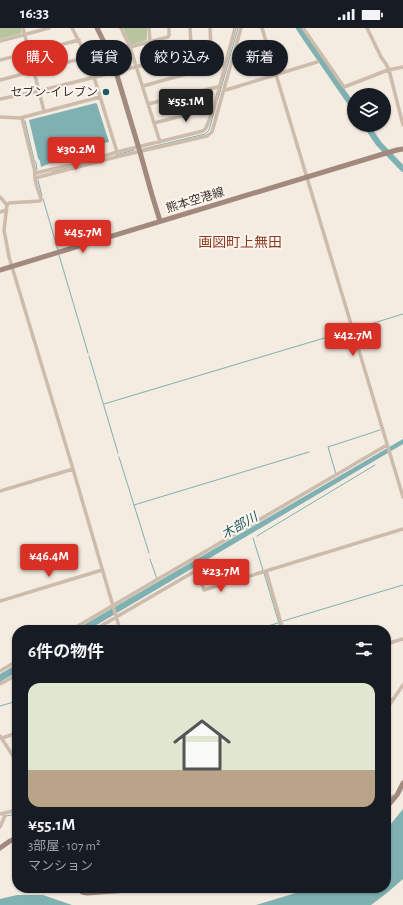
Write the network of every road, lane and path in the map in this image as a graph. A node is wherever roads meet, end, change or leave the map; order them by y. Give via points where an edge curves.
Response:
1 (23, 28) edge
2 (49, 28) edge
3 (72, 28) edge
4 (97, 28) edge
5 (121, 28) edge
6 (149, 28) edge
7 (169, 28) edge
8 (190, 28) edge
9 (210, 28) edge
10 (235, 28) edge
11 (241, 28) edge
12 (262, 28) edge
13 (303, 28) edge
14 (367, 28) edge
15 (24, 34) junction
16 (26, 40) edge
17 (79, 40) edge
18 (104, 40) edge
19 (127, 40) edge
20 (150, 40) edge
21 (156, 40) edge
22 (190, 40) edge
23 (211, 40) edge
24 (266, 40) edge
25 (0, 41) edge
26 (132, 53) edge
27 (12, 57) edge
28 (0, 60) edge
29 (317, 62) dead end
30 (225, 64) joint
31 (140, 65) edge
32 (136, 66) junction
33 (132, 67) edge
34 (403, 67) edge
35 (288, 70) edge
36 (389, 70) junction
37 (15, 76) edge
38 (35, 76) edge
39 (98, 76) edge
40 (117, 76) edge
41 (179, 76) edge
42 (270, 76) edge
43 (277, 76) edge
44 (94, 77) junction
45 (0, 80) edge
46 (143, 86) junction
47 (220, 87) junction
48 (224, 89) junction
49 (39, 91) junction
50 (100, 97) junction
51 (0, 99) edge
52 (148, 104) junction
53 (214, 108) junction
54 (44, 112) junction
55 (0, 117) edge
56 (22, 118) junction
57 (154, 123) junction
58 (403, 125) edge
59 (160, 142) junction
60 (403, 148) edge
61 (139, 149) junction
62 (117, 152) junction
63 (35, 172) junction
64 (306, 177) junction
65 (35, 178) junction
66 (0, 197) edge
67 (7, 205) junction
68 (6, 210) junction
69 (0, 212) edge
70 (160, 221) junction
71 (12, 267) junction
72 (0, 270) edge
73 (388, 446) junction
74 (73, 469) junction
75 (0, 491) edge
76 (403, 497) edge
77 (403, 529) edge
78 (102, 570) junction
79 (266, 571) junction
80 (0, 602) edge
81 (114, 606) junction
82 (116, 616) junction
83 (80, 625) edge
84 (102, 625) edge
85 (119, 625) edge
86 (282, 625) edge
87 (403, 639) edge
88 (391, 643) edge
89 (12, 664) edge
90 (0, 671) edge
91 (12, 677) edge
92 (0, 684) edge
93 (403, 685) edge
94 (391, 703) edge
95 (12, 734) edge
96 (1, 737) edge
97 (12, 754) edge
98 (403, 784) edge
99 (397, 795) junction
100 (391, 798) edge
101 (391, 802) edge
102 (12, 811) edge
103 (6, 813) junction
104 (0, 814) edge
105 (0, 826) edge
106 (12, 840) edge
107 (0, 848) edge

1 - 15 street
2 - 15 street
3 - 17 street
4 - 18 main road, 熊本空港線
5 - 19 street
6 - 20 street
7 - 21 street via 169,36
8 - 22 street
9 - 23 street
10 - 30 street
11 - 48 street
12 - 24 street
13 - 36 street via 344,87
14 - 36 street
15 - 16 street
15 - 25 street
26 - 32 street
27 - 28 street
29 - 35 street
30 - 47 street
31 - 32 street
32 - 33 street
32 - 46 street
34 - 36 street
36 - 58 street
37 - 45 street
38 - 49 street
39 - 44 street
40 - 61 main road, 熊本空港線
41 - 46 street
42 - 48 street
43 - 64 street
44 - 49 street
44 - 50 street
46 - 52 street
47 - 52 street
47 - 53 street
48 - 61 street via 212,132 207,136
49 - 51 street
49 - 54 street
50 - 54 street
50 - 62 street
52 - 57 street
53 - 57 street
53 - 59 street via 203,131
54 - 56 street
55 - 56 street
56 - 63 street
57 - 59 street
59 - 61 street
60 - 64 main road, 熊本空港線
61 - 62 street
61 - 65 street
61 - 70 main road, 熊本空港線
62 - 63 street
63 - 65 street
64 - 70 main road, 熊本空港線
64 - 73 street
65 - 67 street via 40,200
66 - 67 street
67 - 68 street
68 - 69 street
68 - 71 street via 4,230
70 - 71 main road
71 - 72 main road
71 - 74 street
73 - 76 street
73 - 81 street
74 - 75 street
74 - 78 street
77 - 79 street
78 - 80 street
78 - 81 street
79 - 82 street via 204,590 197,570
79 - 86 street
81 - 82 street
81 - 83 street
82 - 84 street
82 - 85 street
87 - 88 street
89 - 90 street
91 - 92 street
93 - 94 street
95 - 96 street
96 - 97 street
98 - 99 main road
99 - 100 street
99 - 101 main road
102 - 103 street
103 - 104 street
103 - 105 street
106 - 107 main road

